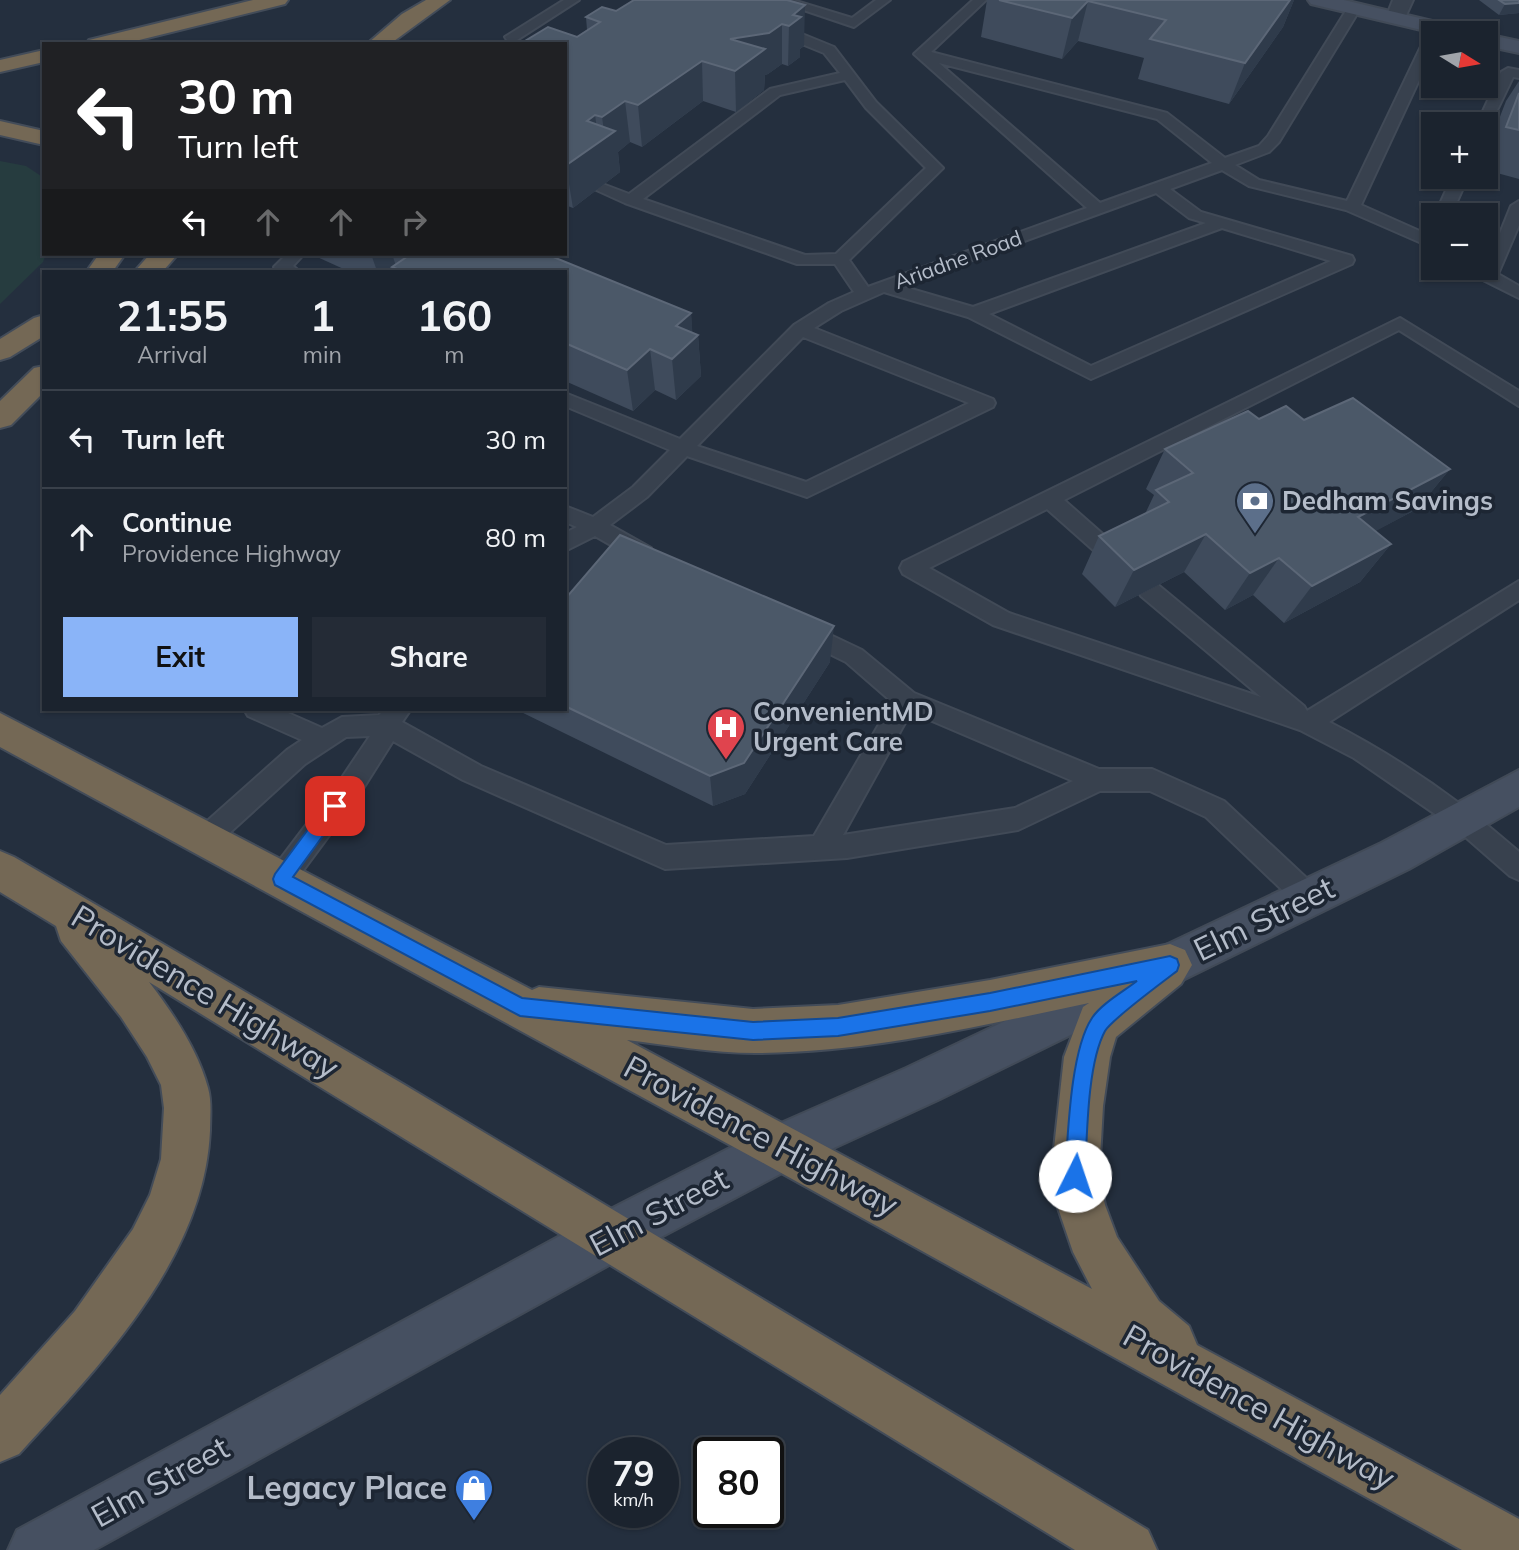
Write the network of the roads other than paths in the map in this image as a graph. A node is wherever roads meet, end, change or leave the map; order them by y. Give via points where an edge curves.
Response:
1 (278, 0) edge
2 (440, 0) edge
3 (573, 0) edge
4 (779, 0) edge
5 (884, 0) edge
6 (980, 0) edge
7 (1318, 0) edge
8 (1354, 9) junction
9 (1399, 9) edge
10 (756, 23) edge
11 (1421, 24) edge
12 (104, 42) edge
13 (379, 42) edge
14 (527, 42) edge
15 (1498, 43) edge
16 (1519, 47) edge
17 (921, 54) junction
18 (42, 56) edge
19 (1421, 62) edge
20 (0, 66) edge
21 (1514, 73) edge
22 (850, 75) junction
23 (1491, 112) edge
24 (0, 128) edge
25 (42, 138) edge
26 (1225, 165) junction
27 (600, 188) edge
28 (1159, 188) junction
29 (631, 200) junction
30 (1519, 206) edge
31 (1352, 207) junction
32 (1098, 210) junction
33 (1222, 223) junction
34 (1421, 236) edge
35 (1498, 243) edge
36 (164, 256) edge
37 (294, 256) edge
38 (840, 259) junction
39 (149, 270) edge
40 (289, 270) edge
41 (1496, 280) edge
42 (884, 287) junction
43 (864, 293) junction
44 (1519, 293) edge
45 (974, 313) junction
46 (42, 325) edge
47 (800, 330) junction
48 (0, 351) edge
49 (42, 377) edge
50 (567, 400) edge
51 (1519, 400) edge
52 (0, 418) edge
53 (683, 448) junction
54 (1049, 499) junction
55 (567, 514) edge
56 (595, 526) junction
57 (567, 542) edge
58 (1116, 558) edge
59 (668, 566) edge
60 (1519, 589) edge
61 (1149, 590) edge
62 (785, 622) edge
63 (906, 700) junction
64 (260, 711) edge
65 (392, 717) edge
66 (1308, 723) junction
67 (0, 729) edge
68 (323, 739) junction
69 (1098, 780) junction
70 (1519, 788) edge
71 (1463, 819) junction
72 (205, 839) junction
73 (822, 847) junction
74 (1519, 868) edge
75 (0, 870) edge
76 (281, 879) junction
77 (1308, 897) junction
78 (56, 904) junction
79 (1170, 965) junction
80 (520, 1007) junction
81 (782, 1147) junction
82 (611, 1236) junction
83 (1218, 1384) junction
84 (0, 1435) edge
85 (37, 1550) edge
86 (1128, 1550) edge
87 (1519, 1550) edge

1 - 12 highway
2 - 13 highway
3 - 14 lane via 512,37
4 - 5 lane via 854,23
6 - 17 lane
7 - 8 main road
8 - 9 main road
8 - 26 lane, Ariadne Road via 1274,139 1264,149
9 - 11 main road
10 - 22 lane via 829,50
15 - 16 main road
17 - 26 lane via 1162,117
17 - 32 lane
18 - 20 highway
19 - 31 lane
21 - 23 lane
22 - 29 lane via 775,92
22 - 38 lane via 871,106 935,168
24 - 25 highway
26 - 28 lane, Ariadne Road
26 - 31 lane via 1254,183
27 - 29 lane
28 - 32 lane, Ariadne Road
28 - 33 lane via 1195,215
29 - 38 lane via 803,260
30 - 35 lane
31 - 34 lane
32 - 42 lane, Ariadne Road
33 - 45 lane
33 - 45 lane via 1346,260 1091,373
36 - 39 highway
37 - 40 lane via 282,267
38 - 43 lane
41 - 44 lane
42 - 43 lane, Ariadne Road
42 - 45 lane
43 - 47 lane, Ariadne Road
46 - 48 highway
47 - 53 lane, Ariadne Road
47 - 53 lane via 986,403 807,490
49 - 52 highway
50 - 53 lane
51 - 54 lane via 1401,323
53 - 56 lane, Ariadne Road via 640,492
54 - 58 lane
54 - 66 lane via 911,568 1001,620
55 - 56 lane
56 - 57 lane, Ariadne Road
56 - 59 lane
60 - 66 lane
61 - 66 lane
62 - 63 lane via 854,656
63 - 69 lane
63 - 73 lane
64 - 68 lane
65 - 68 lane via 342,727
65 - 73 lane via 472,773 665,857
65 - 76 lane via 380,743
66 - 71 lane via 1363,751
67 - 72 highway, Providence Highway
68 - 72 lane
69 - 73 lane via 1018,819
69 - 77 lane via 1152,780 1214,809
70 - 71 main road, Elm Street
71 - 74 lane
71 - 77 main road, Elm Street
72 - 76 highway, Providence Highway
75 - 78 highway, Providence Highway
76 - 80 highway, Providence Highway
77 - 79 main road, Elm Street
78 - 82 highway, Providence Highway
78 - 84 highway via 162,1037 185,1088 189,1139 179,1189 116,1300
79 - 80 highway via 838,1027 753,1031
79 - 81 main road, Elm Street
79 - 83 highway via 1099,1023 1087,1057 1075,1176 1098,1252 1141,1319
80 - 81 highway, Providence Highway
81 - 82 main road, Elm Street
81 - 83 highway, Providence Highway
82 - 85 main road, Elm Street
82 - 86 highway, Providence Highway
83 - 87 highway, Providence Highway

